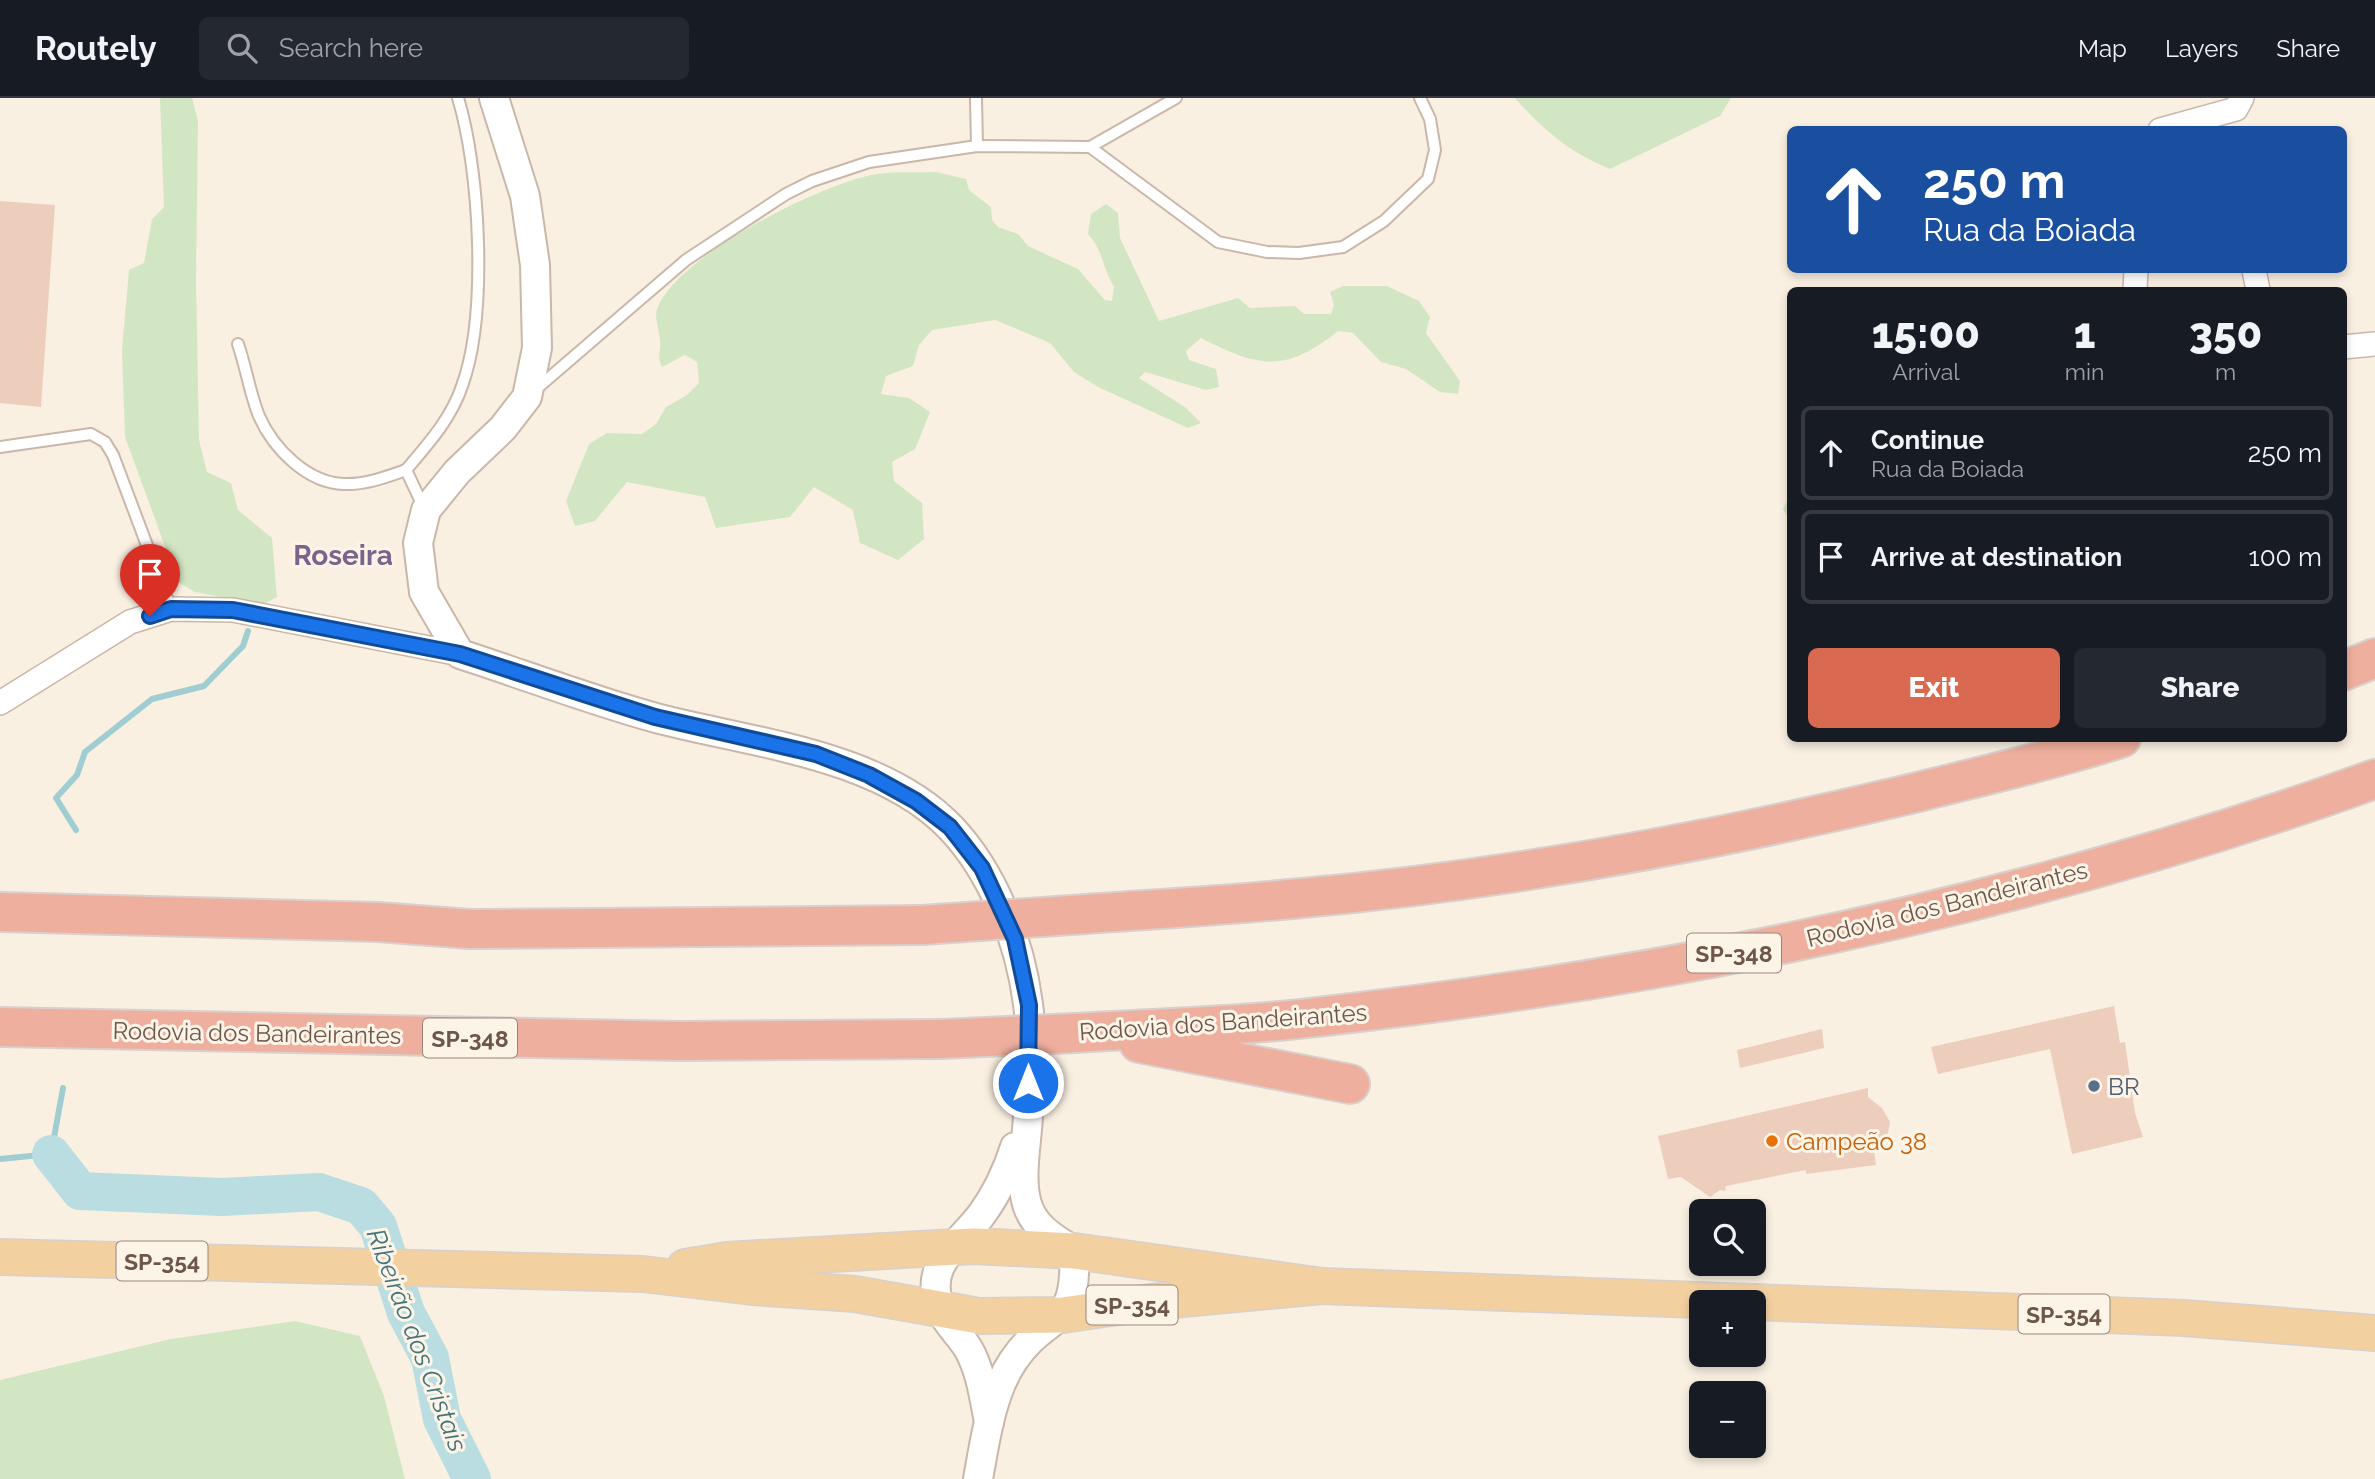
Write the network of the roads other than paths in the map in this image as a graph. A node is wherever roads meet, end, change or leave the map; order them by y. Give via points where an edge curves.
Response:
1 (458, 98) edge
2 (494, 98) edge
3 (976, 98) edge
4 (1176, 98) edge
5 (1420, 98) edge
6 (2239, 112) edge
7 (2178, 126) edge
8 (977, 146) junction
9 (1090, 147) junction
10 (238, 344) dead end
11 (2375, 344) edge
12 (2347, 347) edge
13 (527, 397) junction
14 (0, 447) edge
15 (406, 470) junction
16 (426, 510) junction
17 (171, 609) junction
18 (460, 654) junction
19 (2375, 658) edge
20 (2347, 669) edge
21 (0, 703) edge
22 (2108, 742) edge
23 (2375, 779) edge
24 (0, 912) edge
25 (0, 1027) edge
26 (1080, 1033) junction
27 (1350, 1084) dead end
28 (1028, 1109) junction
29 (950, 1247) junction
30 (1074, 1251) junction
31 (0, 1257) edge
32 (643, 1274) junction
33 (1322, 1286) junction
34 (1689, 1300) edge
35 (1766, 1303) edge
36 (941, 1311) junction
37 (1063, 1315) junction
38 (2375, 1333) edge
39 (989, 1422) junction
40 (978, 1479) edge

1 - 15 lane via 472,186 477,265 472,345 463,386 444,424
2 - 13 street via 525,196 535,265 537,348
3 - 8 lane
4 - 9 lane
5 - 9 lane via 1430,119 1435,150 1428,179 1384,221 1343,247 1310,252 1267,251 1218,242
6 - 7 street
8 - 9 lane
8 - 13 lane via 869,162 786,194 686,260
10 - 15 lane via 259,416 280,451 297,465 341,485
11 - 12 street
13 - 16 street
14 - 17 lane via 91,434 105,442
15 - 16 lane
16 - 18 street via 418,543 424,592
17 - 18 street via 233,610
17 - 21 street via 130,622
18 - 28 street via 655,717 816,754 869,775 916,801 950,827 982,868 1015,939 1029,1005
19 - 20 highway
22 - 24 highway, bridge via 1860,806 1681,845 1504,874 1304,898 922,925 470,929 378,922
23 - 26 highway, Rodovia dos Bandeirantes / SP-348 via 2184,844 1899,919 1739,952 1567,985 1304,1019
25 - 26 highway, Rodovia dos Bandeirantes / SP-348, bridge via 680,1041
26 - 27 highway
28 - 29 street via 1004,1181 981,1215
28 - 30 street via 1023,1183 1027,1203 1044,1231
29 - 30 main road, SP-354
29 - 32 main road, SP-354 via 727,1260
29 - 36 street via 936,1278
30 - 33 main road, SP-354
30 - 37 street via 1073,1296
31 - 32 main road, SP-354
32 - 36 main road, SP-354 via 855,1294
33 - 34 main road, SP-354
33 - 37 main road, SP-354
35 - 38 main road, SP-354 via 2184,1318
36 - 37 main road, SP-354 via 979,1316
36 - 39 street via 969,1349
37 - 39 street via 1013,1361
39 - 40 street

